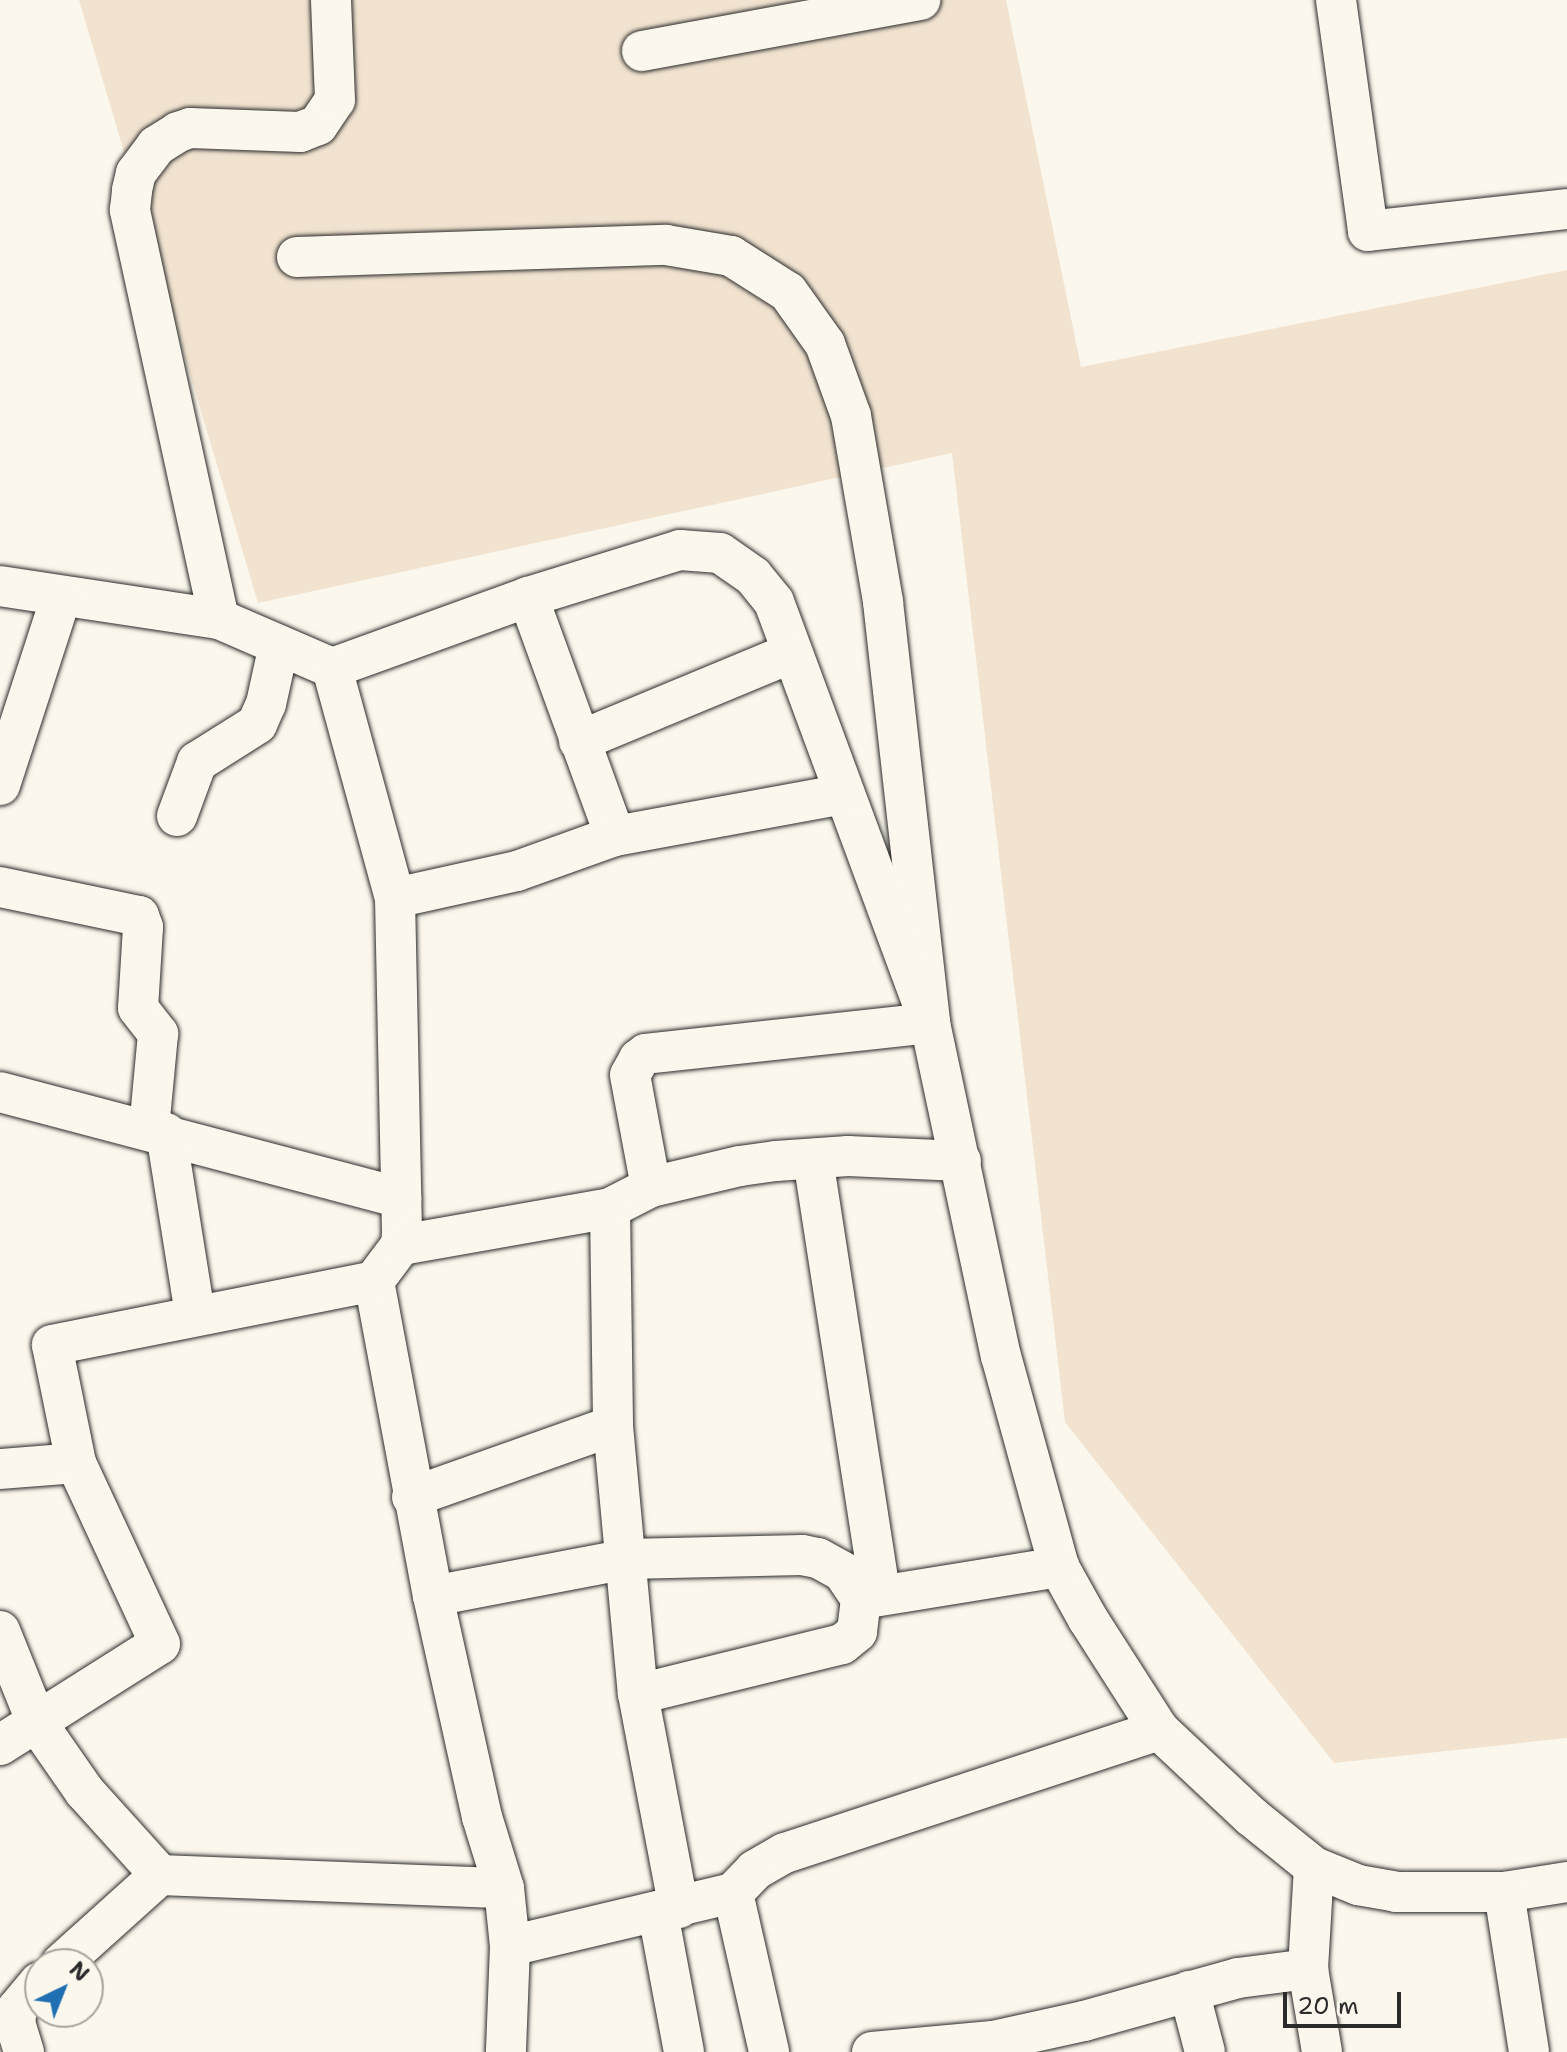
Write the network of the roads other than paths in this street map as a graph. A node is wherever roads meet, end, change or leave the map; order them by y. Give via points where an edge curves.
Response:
1 (331, 0) edge
2 (920, 0) edge
3 (1336, 0) edge
4 (642, 51) dead end
5 (1567, 209) edge
6 (297, 257) dead end
7 (0, 586) edge
8 (61, 597) junction
9 (528, 597) junction
10 (219, 619) junction
11 (279, 645) junction
12 (791, 653) junction
13 (332, 668) junction
14 (579, 741) junction
15 (0, 785) edge
16 (844, 794) junction
17 (177, 816) dead end
18 (615, 836) junction
19 (0, 887) edge
20 (395, 898) junction
21 (930, 1023) junction
22 (0, 1092) edge
23 (157, 1131) junction
24 (813, 1159) junction
25 (961, 1161) junction
26 (651, 1187) junction
27 (401, 1198) junction
28 (610, 1208) junction
29 (401, 1245) junction
30 (374, 1281) junction
31 (195, 1314) junction
32 (613, 1426) junction
33 (76, 1463) junction
34 (0, 1469) edge
35 (412, 1497) junction
36 (627, 1559) junction
37 (1059, 1567) junction
38 (433, 1596) junction
39 (870, 1597) junction
40 (0, 1631) edge
41 (638, 1694) junction
42 (37, 1723) junction
43 (1159, 1730) junction
44 (0, 1745) edge
45 (1314, 1867) junction
46 (160, 1875) junction
47 (1567, 1882) edge
48 (504, 1888) junction
49 (1504, 1892) junction
50 (733, 1893) junction
51 (669, 1910) junction
52 (510, 1946) junction
53 (79, 1948) edge
54 (1308, 1969) junction
55 (1189, 1991) junction
56 (24, 2001) edge
57 (1087, 2037) edge
58 (994, 2047) edge
59 (24, 2052) edge
60 (506, 2052) edge
61 (684, 2052) edge
62 (769, 2052) edge
63 (872, 2052) edge
64 (880, 2052) edge
65 (1205, 2052) edge
66 (1322, 2052) edge
67 (1529, 2052) edge

1 - 10 street via 335,100 318,125 300,132 178,132 156,146 136,173 132,190 130,210
2 - 4 street
3 - 5 street via 1368,231
6 - 21 street via 666,245 731,256 788,292 825,344 851,416 883,602
7 - 8 street
8 - 10 street
8 - 15 street
9 - 12 street via 680,550 720,553 753,576 774,602
9 - 13 street
9 - 14 street
10 - 11 street
11 - 13 street
11 - 17 street via 257,724 197,762
12 - 14 street
12 - 16 street
13 - 20 street
14 - 18 street
16 - 18 street
16 - 21 street
18 - 20 street via 517,871
19 - 23 street via 139,916 143,927 138,1008 158,1034
20 - 27 street
21 - 25 street
21 - 26 street via 646,1054 631,1070 630,1080
22 - 23 street
23 - 27 street
23 - 31 street
24 - 25 street
24 - 26 street via 740,1166
24 - 39 street
25 - 37 street via 1001,1356
26 - 28 street
27 - 29 street
28 - 29 street
28 - 32 street
29 - 30 street
30 - 31 street
30 - 35 street
31 - 33 street via 52,1345
32 - 35 street
32 - 36 street
33 - 34 street
33 - 42 street via 160,1644
35 - 38 street
36 - 38 street
36 - 39 street via 802,1555 843,1572
36 - 41 street
37 - 39 street
37 - 43 street
38 - 48 street via 482,1817
39 - 41 street via 857,1632 842,1644
40 - 42 street
41 - 51 street
42 - 44 street
42 - 46 street via 85,1792
43 - 45 street
43 - 50 street via 785,1853 755,1870
45 - 49 street via 1358,1885 1396,1892
45 - 54 street
46 - 48 street
46 - 53 street
47 - 49 street
48 - 52 street
49 - 67 street
50 - 51 street
50 - 62 street
51 - 52 street
51 - 61 street
52 - 60 street
54 - 55 street
54 - 66 street
55 - 57 street
55 - 65 street
56 - 59 street via 15,2023
57 - 58 street
58 - 64 street
63 - 64 street

